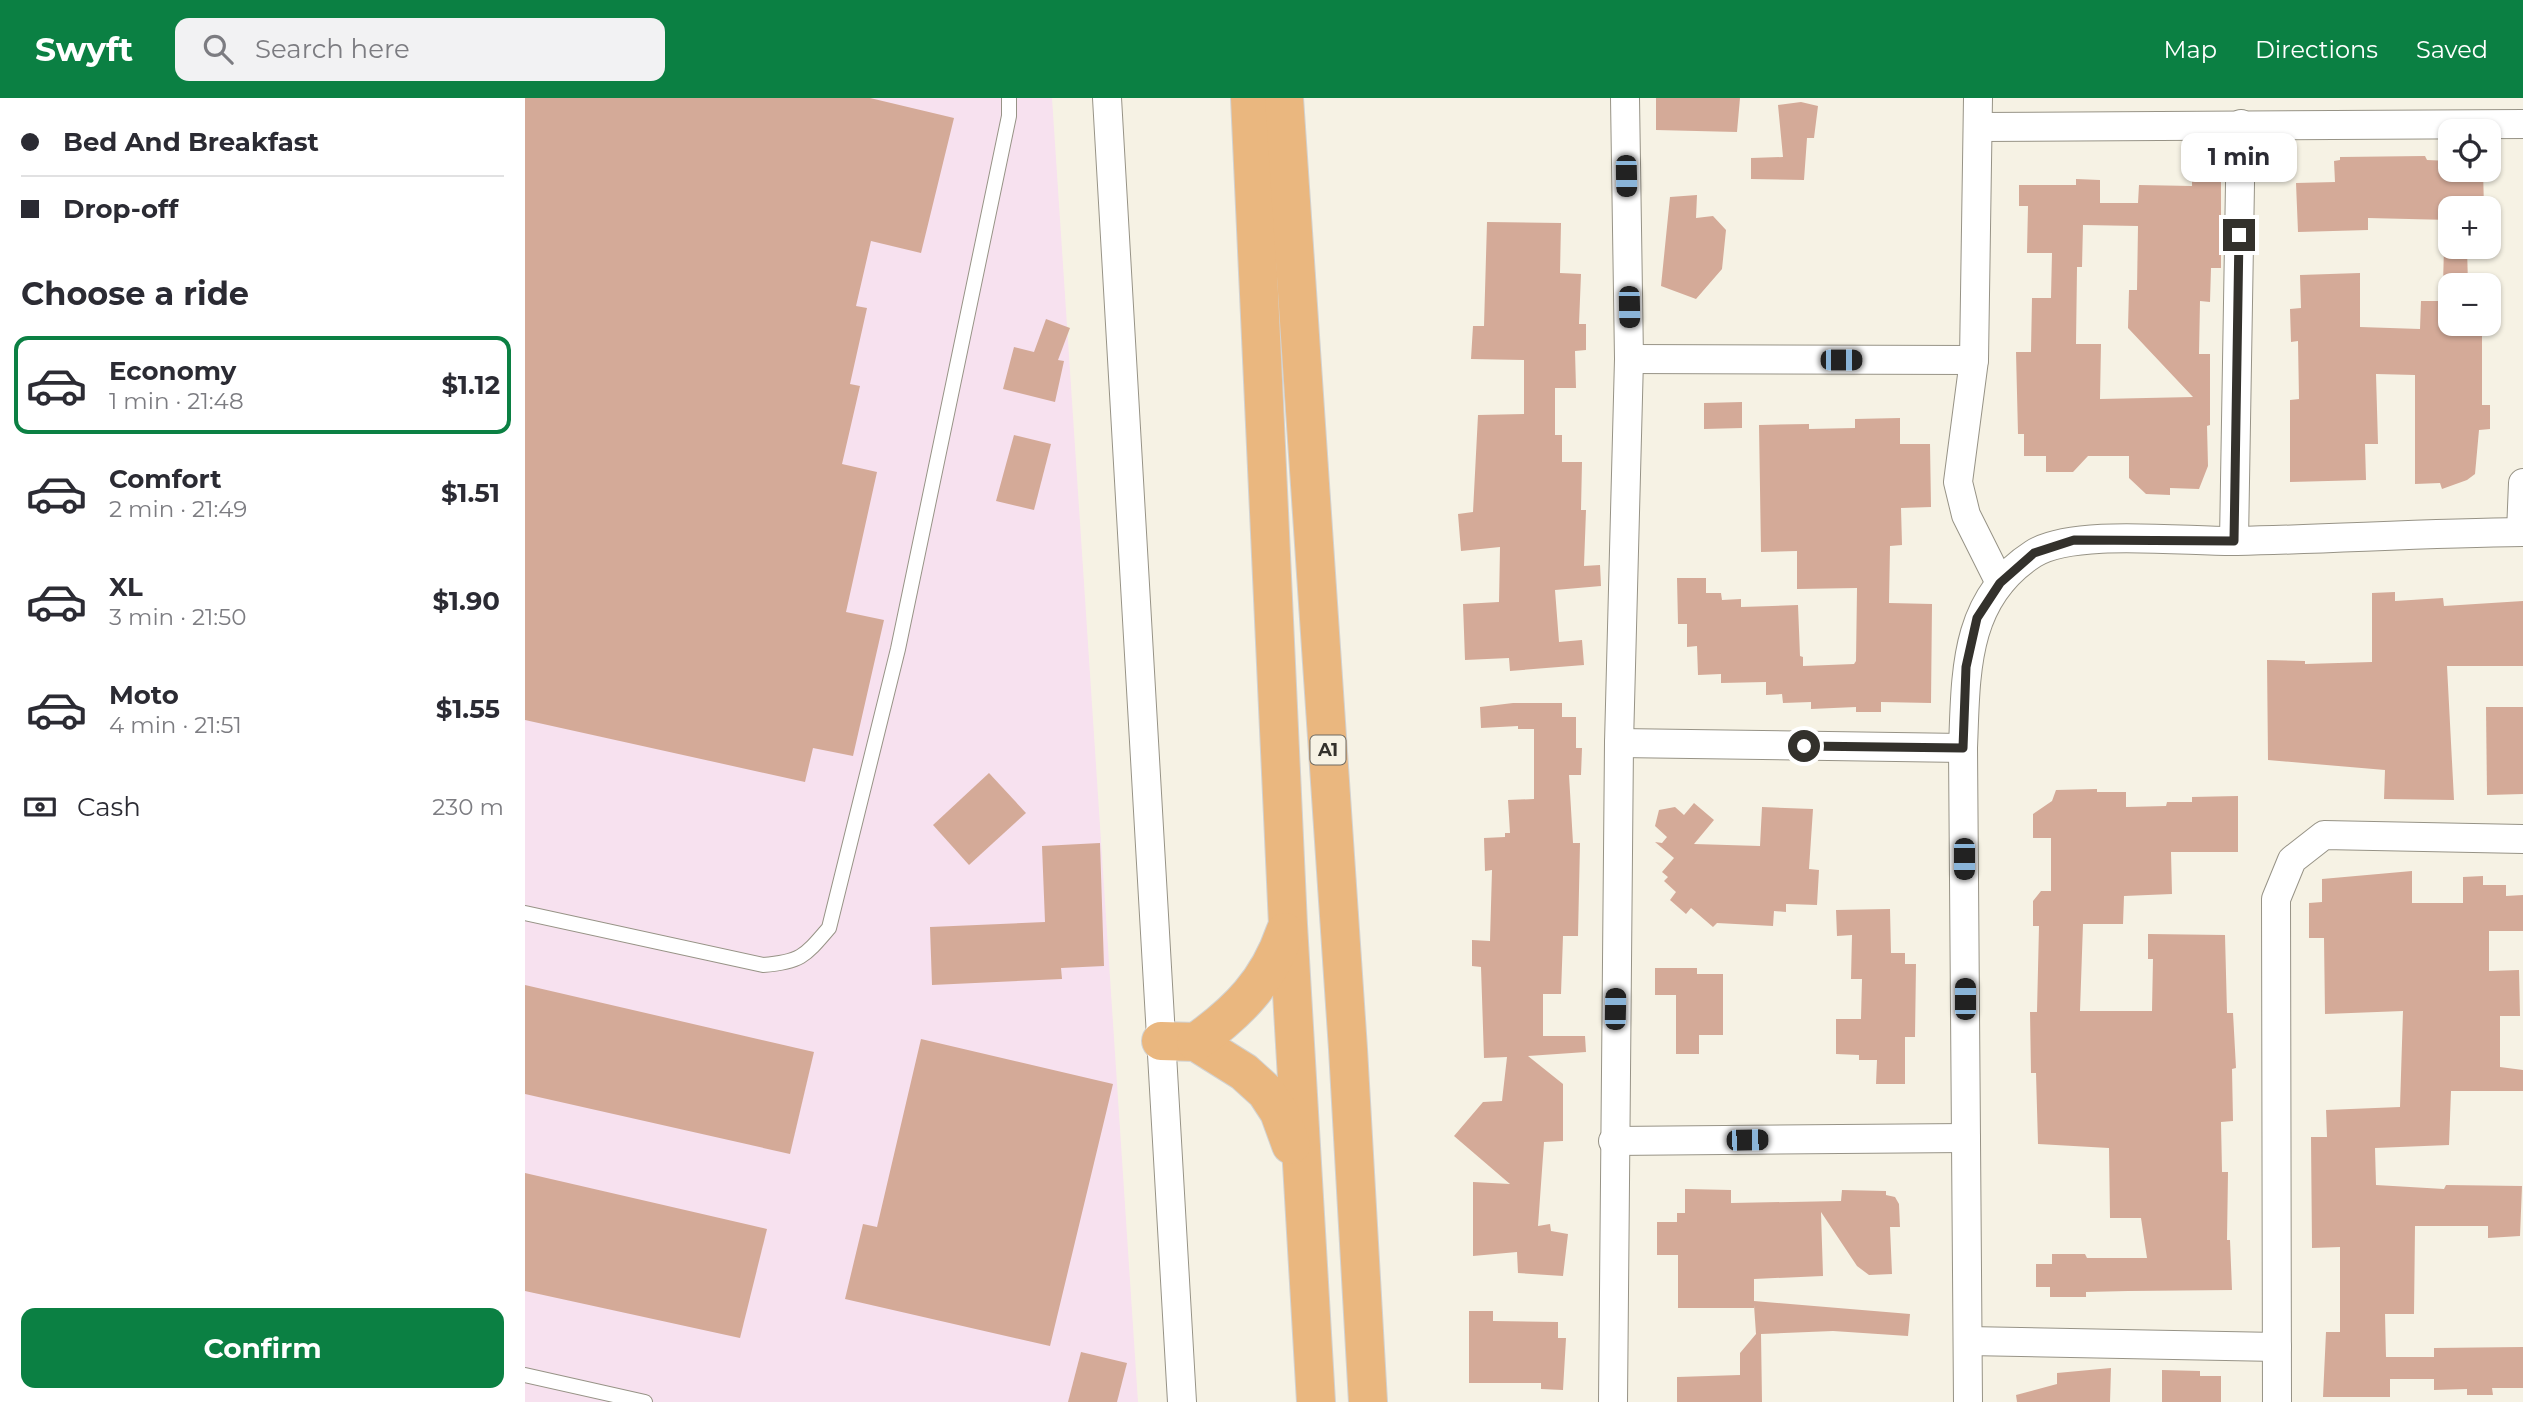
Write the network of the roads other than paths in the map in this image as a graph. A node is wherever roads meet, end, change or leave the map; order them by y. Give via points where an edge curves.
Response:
1 (1009, 98) edge
2 (1107, 98) edge
3 (1250, 98) edge
4 (1284, 98) edge
5 (1625, 98) edge
6 (1977, 98) edge
7 (2241, 124) junction
8 (2523, 124) edge
9 (1978, 128) junction
10 (1629, 359) junction
11 (1974, 360) junction
12 (2523, 483) edge
13 (2522, 532) edge
14 (2234, 541) junction
15 (2000, 583) junction
16 (1619, 743) junction
17 (1963, 748) junction
18 (2523, 839) edge
19 (525, 912) edge
20 (1288, 925) junction
21 (1179, 1041) junction
22 (1966, 1138) junction
23 (1613, 1141) junction
24 (1304, 1213) junction
25 (1968, 1341) junction
26 (2277, 1347) junction
27 (525, 1376) edge
28 (645, 1402) edge
29 (1182, 1402) edge
30 (1316, 1402) edge
31 (1368, 1402) edge
32 (1613, 1402) edge
33 (1968, 1402) edge
34 (2277, 1402) edge

1 - 19 lane via 1009,116 898,649 829,928 813,948 793,962 763,965
2 - 21 street
3 - 20 highway
4 - 31 highway, A1
5 - 10 street
6 - 9 street
7 - 8 street
7 - 9 street
7 - 14 street
9 - 11 street
10 - 11 street
10 - 16 street
11 - 15 street via 1958,481 1966,515
12 - 13 street
13 - 14 street
14 - 15 street via 2074,540 2034,553
15 - 17 street via 1977,618 1966,667
16 - 17 street
16 - 23 street
17 - 22 street
18 - 26 street via 2324,835 2292,860 2276,899
20 - 21 highway via 1265,979 1228,1019
20 - 24 highway
21 - 24 highway via 1244,1072 1266,1091 1291,1144
21 - 29 street
22 - 23 street
22 - 25 street
23 - 32 street
24 - 30 highway
25 - 26 street
25 - 33 street
26 - 34 street
27 - 28 lane

